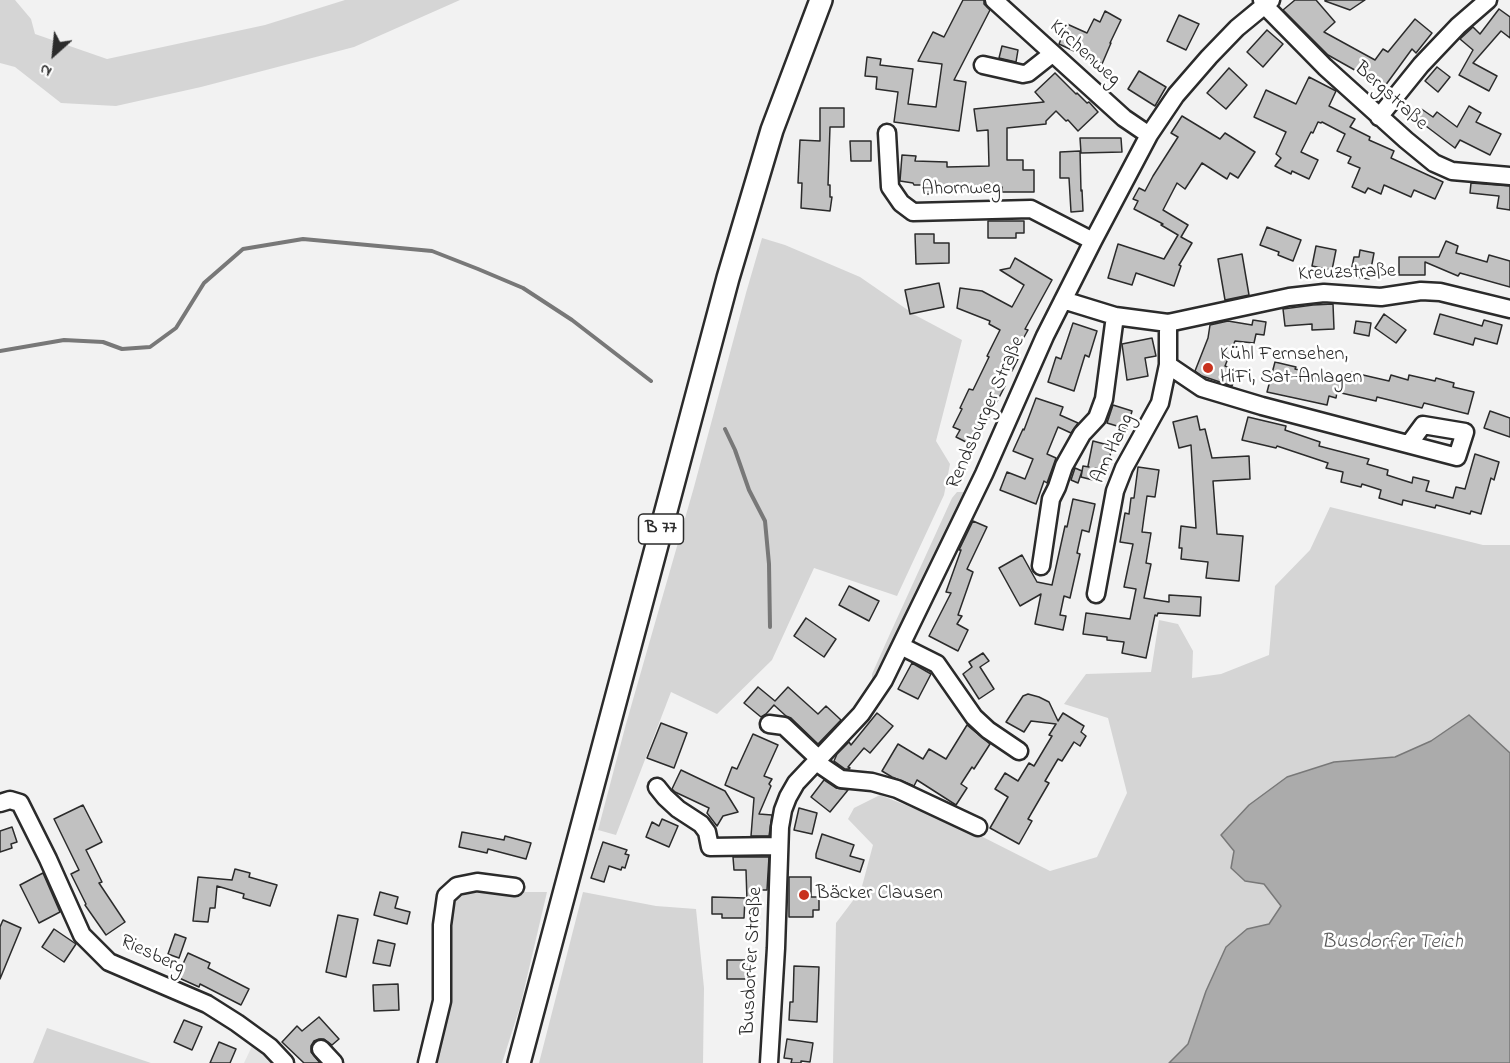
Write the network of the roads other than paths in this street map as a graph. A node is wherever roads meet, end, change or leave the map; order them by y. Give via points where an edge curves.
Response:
1 (821, 0) edge
2 (994, 0) edge
3 (1488, 0) edge
4 (1266, 2) edge
5 (1052, 54) junction
6 (983, 65) dead end
7 (1379, 117) junction
8 (887, 133) dead end
9 (1149, 135) junction
10 (1510, 176) edge
11 (1093, 241) junction
12 (1063, 300) junction
13 (1510, 309) edge
14 (1116, 316) junction
15 (1168, 323) junction
16 (1168, 365) junction
17 (1410, 444) dead end
18 (1041, 566) dead end
19 (1096, 594) dead end
20 (901, 646) junction
21 (769, 724) dead end
22 (1019, 751) dead end
23 (818, 761) junction
24 (657, 788) dead end
25 (0, 803) edge
26 (978, 827) dead end
27 (779, 854) junction
28 (514, 887) dead end
29 (321, 1049) dead end
30 (285, 1063) edge
31 (334, 1063) edge
32 (428, 1063) edge
33 (519, 1063) edge
34 (769, 1063) edge

1 - 33 main road, B 77 via 772,130 728,278
2 - 5 street, Kirchenweg
3 - 7 street via 1428,57
4 - 7 street, Bergstraße via 1325,67
4 - 9 street, Rendsburger Straße via 1193,75
5 - 6 street via 1023,75
5 - 9 street, Kirchenweg
7 - 10 street, Bergstraße via 1434,163 1452,171
8 - 11 street, Ahornweg via 890,187 913,212 1031,209
9 - 11 street, Rendsburger Straße
11 - 12 street, Rendsburger Straße
12 - 14 street, Kreuzstraße
12 - 20 street, Rendsburger Straße
13 - 15 street, Kreuzstraße via 1440,292 1381,297 1324,293
14 - 15 street, Kreuzstraße
14 - 18 street via 1104,399 1097,418 1064,466 1051,499
15 - 16 street, Am Hang
16 - 17 street via 1202,388
16 - 19 street, Am Hang via 1160,403 1115,491
20 - 22 street via 937,664 974,717
20 - 23 street, Rendsburger Straße via 867,707
21 - 23 street via 784,726
23 - 26 street via 841,779 897,789
23 - 27 street, Rendsburger Straße via 788,797 780,827
24 - 27 street via 701,824 710,847
25 - 30 street, Riesberg via 20,803 82,935 109,962 207,1004 270,1047
27 - 34 street, Busdorfer Straße
28 - 32 street via 477,882 458,886 446,896 442,1000
29 - 31 street

